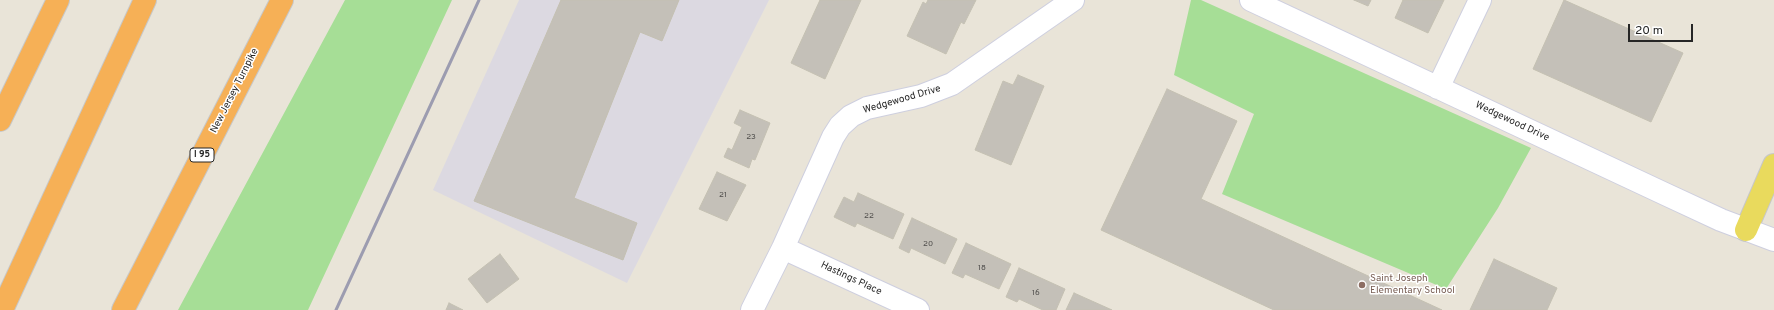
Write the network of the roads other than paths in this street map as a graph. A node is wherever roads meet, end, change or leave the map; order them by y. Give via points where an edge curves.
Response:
1 (58, 0) edge
2 (145, 0) edge
3 (282, 0) edge
4 (1251, 0) edge
5 (1480, 0) edge
6 (1071, 1) edge
7 (1438, 88) junction
8 (0, 120) edge
9 (1774, 165) edge
10 (1746, 230) junction
11 (1774, 240) edge
12 (783, 248) junction
13 (2, 310) edge
14 (123, 310) edge
15 (752, 310) edge
16 (918, 310) edge

1 - 8 highway
2 - 13 highway
3 - 14 highway, New Jersey Turnpike / I 95
4 - 7 street, Wedgewood Drive
5 - 7 street
6 - 12 street, Wedgewood Drive via 952,84 921,96 867,108 851,116 833,137
7 - 10 street, Wedgewood Drive
9 - 10 main road
10 - 11 street, Wedgewood Drive
12 - 15 street, Wedgewood Drive
12 - 16 street, Hastings Place

